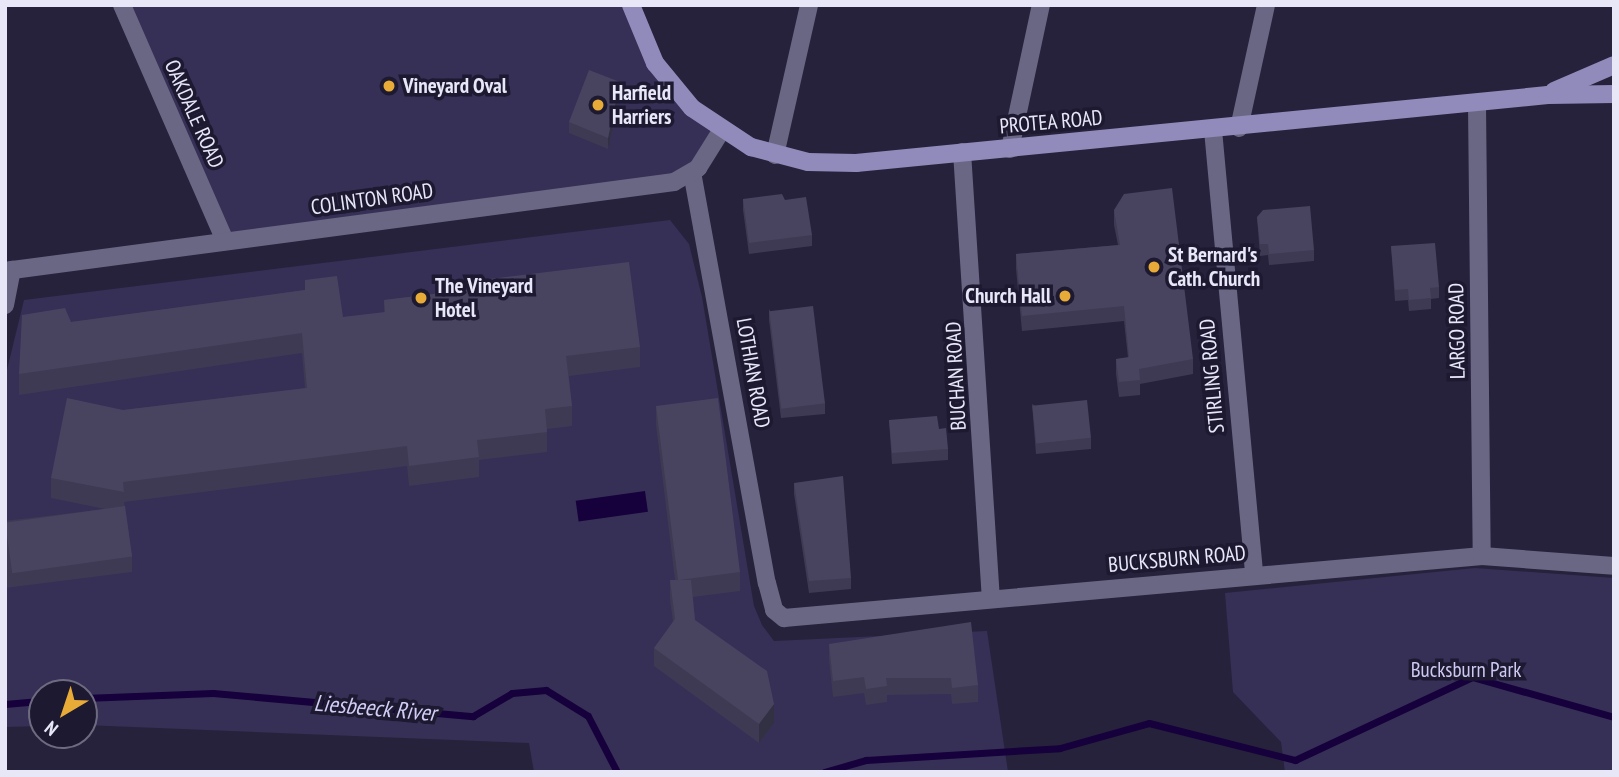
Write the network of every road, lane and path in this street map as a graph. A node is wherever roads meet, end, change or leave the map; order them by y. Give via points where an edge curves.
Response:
1 (121, 5) edge
2 (631, 5) edge
3 (809, 5) edge
4 (1041, 5) edge
5 (1266, 5) edge
6 (1614, 65) edge
7 (1548, 94) junction
8 (1614, 94) edge
9 (1477, 105) junction
10 (1239, 128) junction
11 (1213, 130) junction
12 (721, 131) junction
13 (1010, 149) junction
14 (962, 152) junction
15 (775, 155) junction
16 (692, 172) junction
17 (225, 242) junction
18 (9, 270) edge
19 (5, 305) edge
20 (1482, 556) junction
21 (1614, 566) edge
22 (1254, 576) junction
23 (768, 583) joint
24 (991, 597) junction

1 - 17 street, OAKDALE ROAD
2 - 12 main road, PROTEA ROAD via 662,75
3 - 15 street
4 - 13 street
5 - 10 street
6 - 7 main road, PROTEA ROAD
7 - 8 main road, PROTEA ROAD
7 - 9 main road, PROTEA ROAD
9 - 10 main road, PROTEA ROAD
9 - 20 street, LARGO ROAD
10 - 11 main road, PROTEA ROAD
11 - 13 main road, PROTEA ROAD
11 - 22 street, STIRLING ROAD
12 - 15 main road, PROTEA ROAD
12 - 16 street
13 - 14 main road, PROTEA ROAD
14 - 15 main road, PROTEA ROAD via 839,164
14 - 24 street, BUCHAN ROAD
16 - 17 street, COLINTON ROAD via 669,183
16 - 23 street, LOTHIAN ROAD
17 - 18 street, COLINTON ROAD
18 - 19 street
20 - 21 street, BUCKSBURN ROAD
20 - 22 street, BUCKSBURN ROAD
22 - 24 street, BUCKSBURN ROAD
23 - 24 street, BUCKSBURN ROAD via 774,610 791,619

